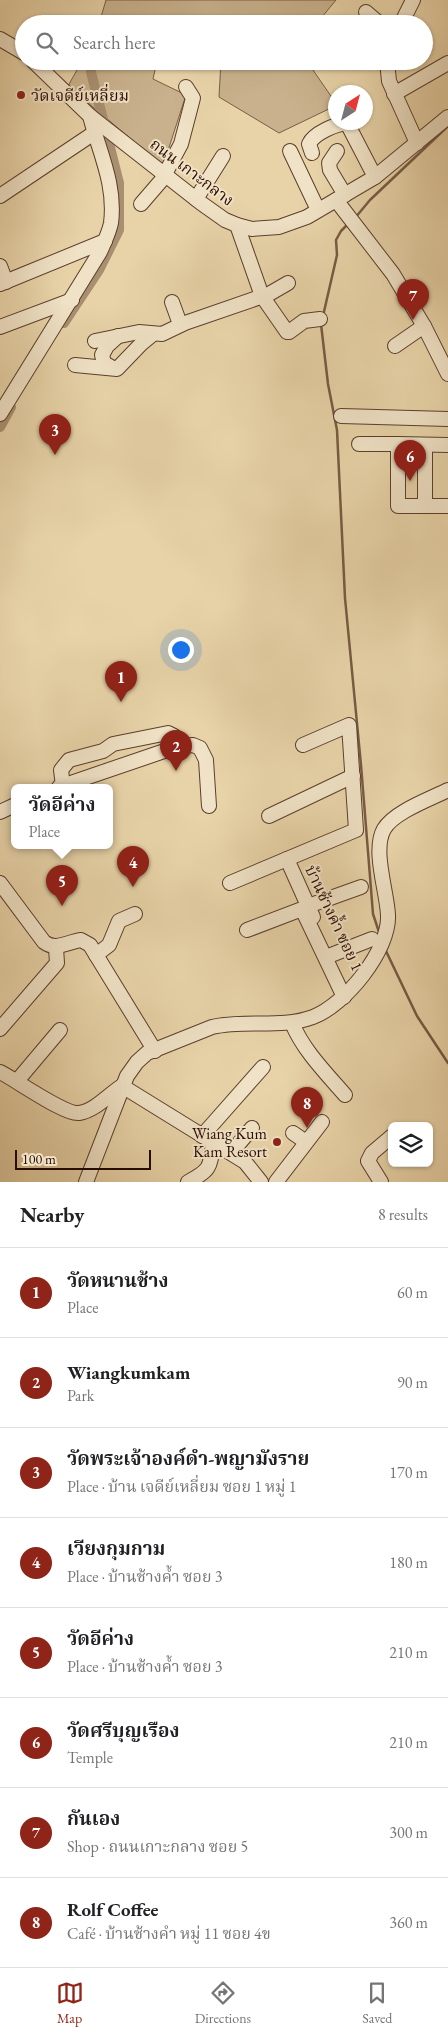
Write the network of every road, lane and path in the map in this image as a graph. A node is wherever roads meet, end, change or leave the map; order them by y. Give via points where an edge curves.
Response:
1 (413, 0) edge
2 (366, 12) dead end
3 (370, 15) edge
4 (406, 15) edge
5 (0, 39) edge
6 (15, 48) edge
7 (448, 63) edge
8 (41, 70) edge
9 (388, 70) edge
10 (186, 87) dead end
11 (394, 94) junction
12 (90, 116) junction
13 (448, 117) edge
14 (94, 133) junction
15 (417, 143) junction
16 (290, 151) dead end
17 (337, 151) dead end
18 (312, 153) dead end
19 (223, 156) dead end
20 (165, 174) junction
21 (375, 177) junction
22 (0, 196) edge
23 (196, 199) junction
24 (341, 201) junction
25 (142, 204) dead end
26 (318, 210) junction
27 (237, 225) junction
28 (105, 241) junction
29 (0, 266) edge
30 (3, 283) edge
31 (288, 283) dead end
32 (262, 296) junction
33 (72, 300) junction
34 (172, 302) dead end
35 (320, 320) dead end
36 (180, 324) junction
37 (0, 326) edge
38 (424, 326) junction
39 (153, 334) junction
40 (119, 336) junction
41 (448, 340) edge
42 (95, 341) dead end
43 (396, 346) dead end
44 (438, 352) junction
45 (75, 365) dead end
46 (113, 368) junction
47 (448, 374) edge
48 (0, 414) edge
49 (341, 416) dead end
50 (448, 419) edge
51 (360, 444) dead end
52 (398, 444) junction
53 (425, 444) junction
54 (448, 445) edge
55 (425, 506) junction
56 (448, 506) edge
57 (302, 745) dead end
58 (176, 747) junction
59 (353, 776) junction
60 (60, 784) edge
61 (66, 784) edge
62 (448, 790) edge
63 (209, 806) dead end
64 (268, 816) dead end
65 (287, 860) junction
66 (0, 883) edge
67 (230, 883) dead end
68 (362, 887) dead end
69 (308, 906) junction
70 (135, 914) dead end
71 (247, 930) dead end
72 (379, 941) junction
73 (56, 948) junction
74 (331, 955) junction
75 (96, 956) junction
76 (346, 994) junction
77 (292, 1023) junction
78 (0, 1029) edge
79 (60, 1030) dead end
80 (155, 1051) junction
81 (263, 1067) dead end
82 (0, 1072) edge
83 (17, 1081) junction
84 (122, 1086) junction
85 (345, 1095) dead end
86 (322, 1122) dead end
87 (252, 1128) dead end
88 (293, 1133) dead end
89 (207, 1139) junction
90 (388, 1139) edge
91 (306, 1142) junction
92 (232, 1153) junction
93 (86, 1182) edge
94 (188, 1182) edge
95 (261, 1182) edge
96 (276, 1182) edge
97 (381, 1182) edge

1 - 4 street
2 - 3 street
5 - 6 street
7 - 11 street
8 - 12 street, ถนน เกาะกลาง
9 - 11 street
10 - 20 street via 193,98 181,144
11 - 15 street
12 - 14 street
12 - 20 street, ถนน เกาะกลาง
13 - 15 street, ถนน เกาะกลาง
14 - 22 street
14 - 28 street via 104,158 111,192 110,224
15 - 21 street, ถนน เกาะกลาง
16 - 26 street
17 - 24 street via 329,163
18 - 21 street via 311,138 347,123
19 - 23 street
20 - 23 street, ถนน เกาะกลาง
20 - 25 street
21 - 24 street, ถนน เกาะกลาง
23 - 27 street, ถนน เกาะกลาง
24 - 26 street, ถนน เกาะกลาง
24 - 38 street via 354,225 393,274
26 - 27 street, ถนน เกาะกลาง via 279,227
27 - 32 street
28 - 30 street
28 - 33 street
29 - 30 street
31 - 32 street
32 - 35 street via 288,332 304,321
32 - 36 street
33 - 37 street
33 - 48 street
34 - 36 street
36 - 39 street via 162,334
38 - 43 street
38 - 44 street
39 - 40 street via 138,332
39 - 46 street via 117,369
40 - 42 street
40 - 46 street via 102,355 104,363
41 - 44 street
44 - 47 street
45 - 46 street
49 - 50 street
51 - 52 street
52 - 53 street
52 - 55 street via 398,506
53 - 54 street
53 - 55 street
55 - 56 street
57 - 59 street via 349,726
58 - 60 street via 174,736 168,733 113,744 103,751 69,760 61,770
58 - 61 street
58 - 63 street via 193,745 200,748 206,760
59 - 64 street
59 - 65 street via 356,830
62 - 72 street via 398,815 384,829 379,848 388,930
65 - 67 street
65 - 69 street, บ้านช้างค้ำ ซอย 1
66 - 73 street via 44,942
68 - 69 street
69 - 74 street, บ้านช้างค้ำ ซอย 1
70 - 75 street via 119,921 109,945
71 - 76 street via 302,909
72 - 74 street
72 - 76 street via 365,973
73 - 75 street via 81,940 90,945
73 - 78 street via 58,963
74 - 76 street, บ้านช้างค้ำ ซอย 1
75 - 80 street
76 - 77 street via 326,1011
77 - 80 street via 212,1026
77 - 85 street via 296,1035
79 - 83 street
80 - 84 street via 137,1062
81 - 89 street
82 - 83 street
83 - 84 street via 70,1113 85,1112
84 - 89 street
84 - 93 street
86 - 91 street
87 - 92 street
88 - 91 street
89 - 92 street
89 - 94 street via 211,1162 206,1173
90 - 97 street via 372,1153 368,1161
91 - 96 street
92 - 95 street via 245,1162

